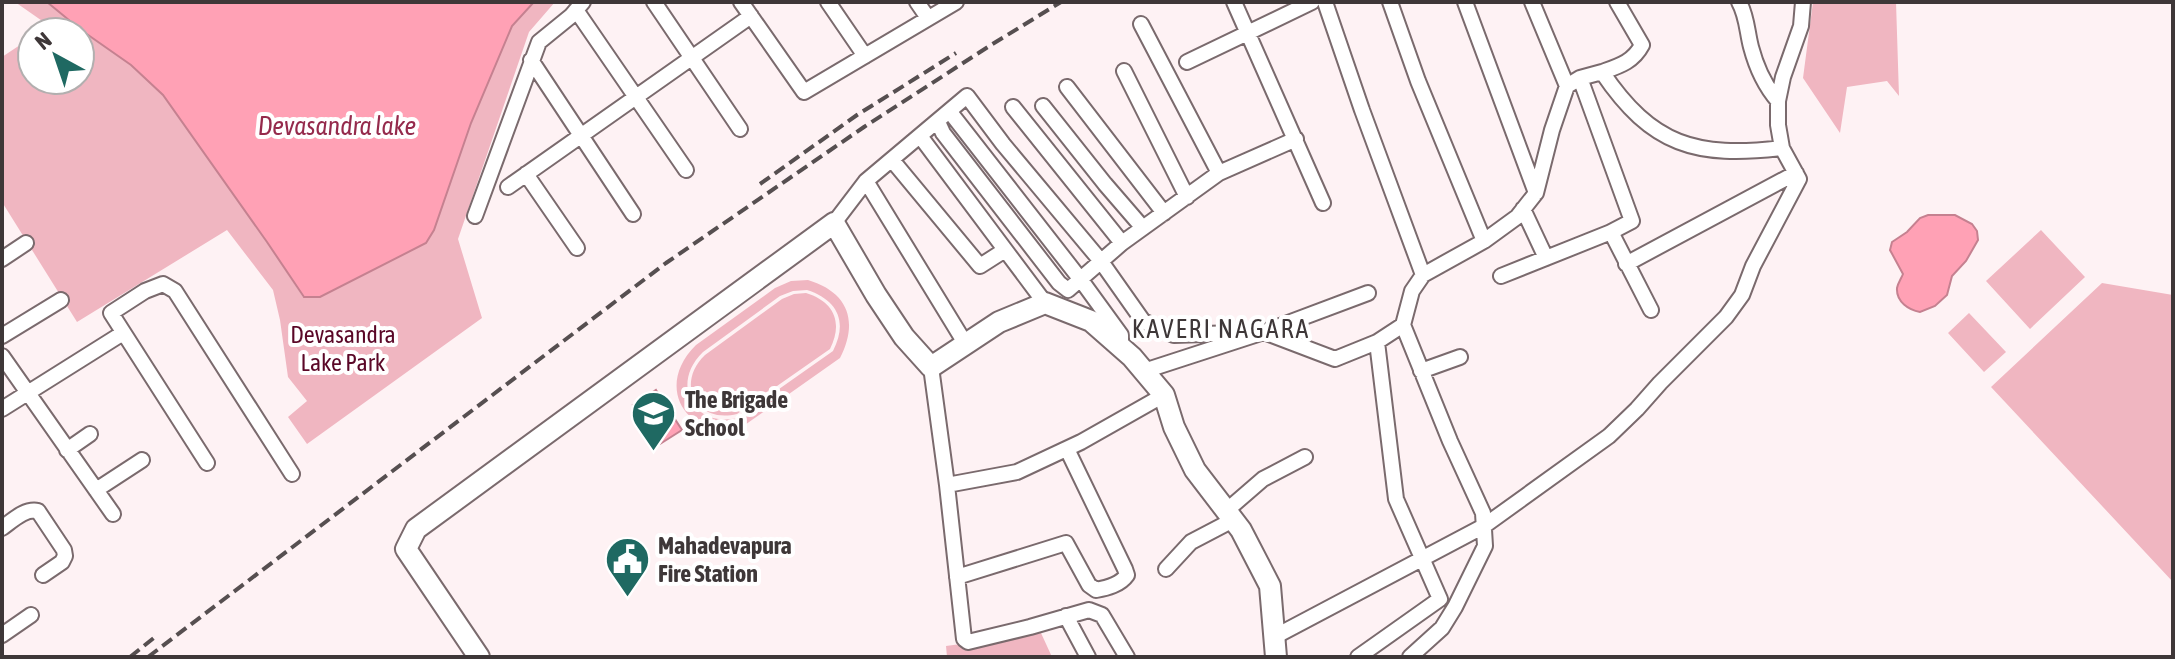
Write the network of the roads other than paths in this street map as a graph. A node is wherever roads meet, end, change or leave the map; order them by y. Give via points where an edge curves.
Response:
1 (654, 2) edge
2 (741, 2) edge
3 (828, 2) edge
4 (917, 2) edge
5 (956, 2) edge
6 (1234, 2) edge
7 (1312, 2) edge
8 (1325, 2) edge
9 (1390, 2) edge
10 (1465, 2) edge
11 (1617, 2) edge
12 (1739, 2) edge
13 (1803, 2) edge
14 (1533, 3) edge
15 (580, 6) edge
16 (751, 16) junction
17 (928, 18) junction
18 (1141, 24) dead end
19 (1248, 32) junction
20 (865, 56) junction
21 (692, 58) junction
22 (531, 60) junction
23 (1187, 62) dead end
24 (1124, 71) dead end
25 (1602, 72) junction
26 (1574, 82) junction
27 (1067, 87) dead end
28 (636, 97) junction
29 (1778, 101) junction
30 (1043, 106) dead end
31 (1013, 107) dead end
32 (950, 112) junction
33 (938, 122) junction
34 (740, 129) dead end
35 (581, 135) junction
36 (920, 136) junction
37 (1296, 139) junction
38 (1003, 144) junction
39 (1782, 148) junction
40 (984, 156) junction
41 (892, 160) junction
42 (969, 167) junction
43 (686, 170) dead end
44 (1219, 173) junction
45 (1796, 173) junction
46 (526, 174) junction
47 (866, 181) junction
48 (508, 187) dead end
49 (1536, 193) junction
50 (1187, 197) junction
51 (1323, 203) dead end
52 (1523, 209) junction
53 (1164, 213) junction
54 (633, 214) dead end
55 (475, 216) dead end
56 (834, 223) junction
57 (1143, 228) junction
58 (1609, 233) junction
59 (1484, 241) junction
60 (26, 243) dead end
61 (1122, 243) junction
62 (577, 248) dead end
63 (1005, 250) junction
64 (1546, 258) junction
65 (2, 259) edge
66 (1100, 260) junction
67 (1626, 264) junction
68 (1423, 275) junction
69 (1501, 276) dead end
70 (1081, 280) junction
71 (1368, 293) dead end
72 (61, 300) dead end
73 (1045, 303) junction
74 (1651, 310) dead end
75 (1143, 321) junction
76 (1403, 325) junction
77 (1264, 332) junction
78 (123, 333) junction
79 (2, 336) edge
80 (1121, 341) junction
81 (1377, 342) junction
82 (965, 343) junction
83 (2, 356) edge
84 (1460, 357) dead end
85 (931, 367) junction
86 (1144, 371) junction
87 (1421, 371) junction
88 (27, 394) junction
89 (1164, 395) junction
90 (2, 409) edge
91 (90, 434) dead end
92 (1067, 449) junction
93 (67, 450) junction
94 (1305, 457) dead end
95 (142, 460) dead end
96 (207, 463) dead end
97 (292, 474) dead end
98 (947, 485) junction
99 (96, 490) junction
100 (113, 514) dead end
101 (1229, 515) junction
102 (1484, 526) junction
103 (2, 528) edge
104 (1422, 558) junction
105 (1166, 569) dead end
106 (43, 575) dead end
107 (957, 577) junction
108 (31, 615) dead end
109 (1066, 616) junction
110 (2, 635) edge
111 (1275, 647) edge
112 (479, 657) edge
113 (1088, 657) edge
114 (1127, 657) edge
115 (1358, 657) edge
116 (1410, 657) edge

1 - 21 street
2 - 16 street
3 - 20 street
4 - 17 street
5 - 17 street
6 - 19 street
7 - 19 street
8 - 68 street
9 - 59 street
10 - 49 street
11 - 25 street via 1642,45 1627,63
12 - 29 street via 1761,74
13 - 29 street
14 - 26 street
15 - 22 street via 539,42
15 - 28 street
16 - 20 street via 804,92
16 - 21 street
17 - 20 street
18 - 44 street
19 - 23 street
19 - 37 street
21 - 28 street
21 - 34 street
22 - 35 street
22 - 55 street
24 - 50 street
25 - 26 street
25 - 39 street via 1617,95 1665,137 1722,151
26 - 49 street via 1552,130
26 - 58 street via 1632,221
27 - 53 street
28 - 35 street
28 - 43 street
29 - 39 street
30 - 57 street
31 - 61 street
32 - 33 street
32 - 38 street via 967,96
32 - 40 street
33 - 36 street
33 - 42 street
35 - 46 street
35 - 54 street
36 - 41 street
36 - 63 street
37 - 44 street
37 - 51 street
38 - 40 street
38 - 66 street
39 - 45 street
40 - 42 street
40 - 70 street
41 - 47 street
41 - 63 street via 980,266
42 - 70 street via 1064,288
44 - 50 street
45 - 67 street
45 - 102 street via 1799,179 1726,317 1609,436
46 - 48 street
46 - 62 street
47 - 56 street
47 - 82 street
49 - 52 street
50 - 53 street
52 - 59 street
52 - 64 street
53 - 57 street
56 - 85 street via 904,337
56 - 112 street via 416,529 406,549
57 - 61 street
58 - 64 street
58 - 67 street
59 - 68 street
60 - 65 street
61 - 66 street
63 - 73 street
64 - 69 street
66 - 70 street
66 - 75 street
67 - 74 street
68 - 76 street via 1412,291
70 - 80 street
71 - 77 street
72 - 79 street
73 - 80 street via 1091,321
73 - 82 street
75 - 77 street via 1174,335
75 - 80 street
76 - 81 street
76 - 87 street
77 - 81 street via 1335,359
77 - 86 street
78 - 88 street
78 - 96 street
78 - 97 street via 111,313 163,284 175,291
80 - 86 street
81 - 104 street via 1396,499
82 - 85 street
83 - 88 street
84 - 87 street
85 - 98 street
86 - 89 street
87 - 102 street
88 - 90 street
88 - 93 street
89 - 92 street
89 - 101 street via 1195,470
91 - 93 street
92 - 98 street via 1017,472
92 - 107 street via 1125,569 1123,581 1096,590 1066,543
93 - 99 street
94 - 101 street via 1263,479
95 - 99 street
98 - 107 street
99 - 100 street
101 - 105 street via 1191,542
101 - 111 street via 1270,586
102 - 104 street
102 - 116 street via 1485,546 1455,607 1442,628
103 - 106 street via 26,512 38,511 65,556
104 - 111 street
104 - 115 street via 1440,599
107 - 109 street via 962,634 968,642
108 - 110 street
109 - 113 street
109 - 114 street via 1089,610 1102,615

